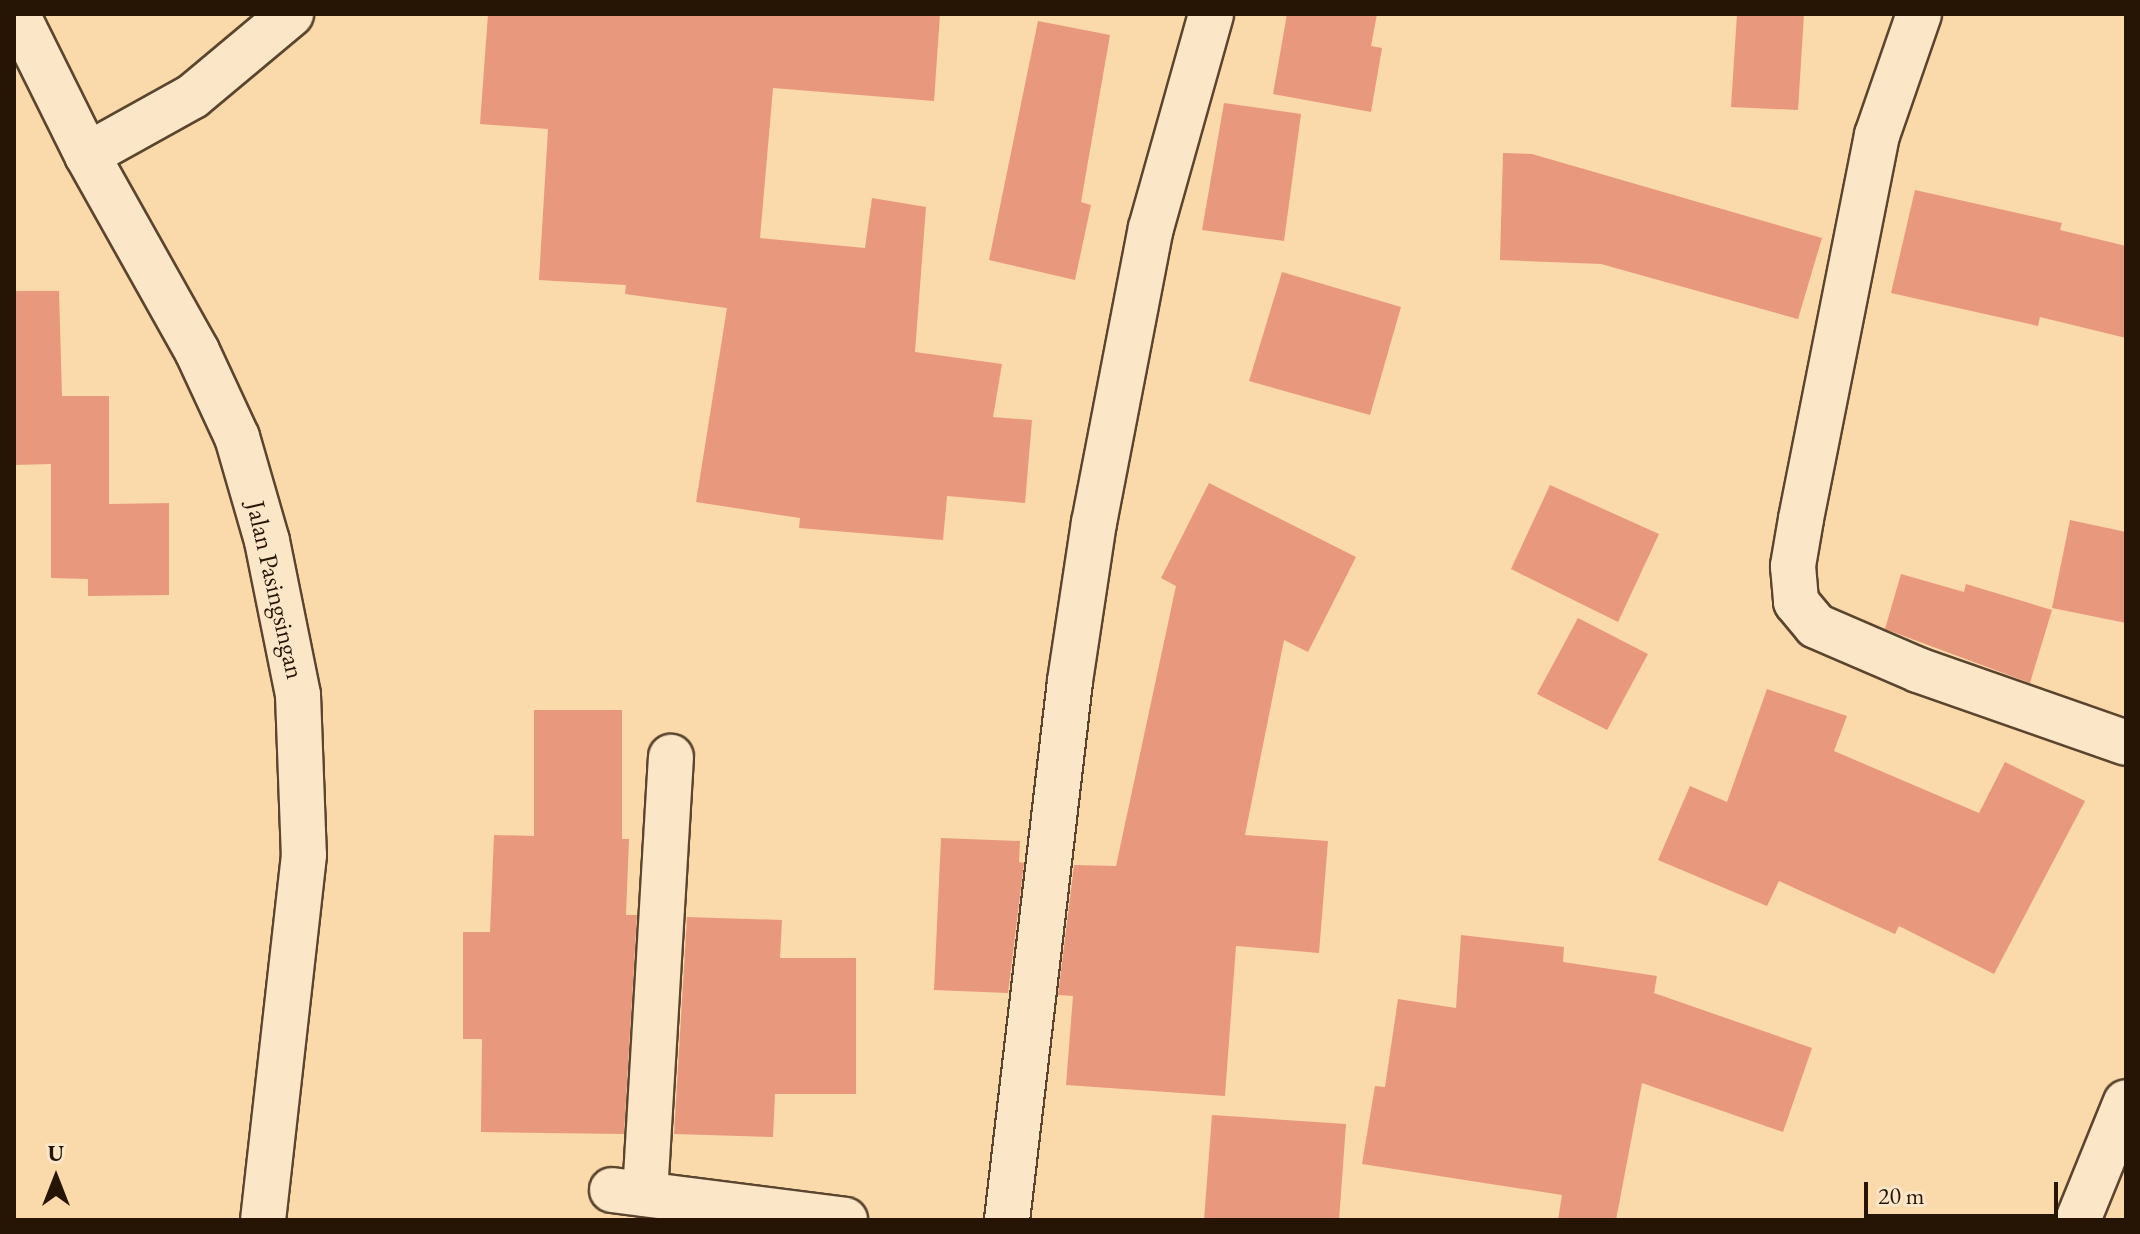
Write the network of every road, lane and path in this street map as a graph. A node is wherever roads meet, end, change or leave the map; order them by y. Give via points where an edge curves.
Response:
1 (17, 14) edge
2 (291, 14) edge
3 (1211, 14) edge
4 (1919, 14) edge
5 (100, 149) junction
6 (2126, 743) edge
7 (671, 757) dead end
8 (2126, 1102) edge
9 (263, 1220) edge
10 (845, 1220) edge
11 (1007, 1220) edge
12 (2078, 1220) edge

1 - 5 street, Jalan Pasingsingan
2 - 5 street via 193,96
3 - 11 street via 1151,228 1094,523 1070,681
4 - 6 street via 1877,135 1801,519 1793,566 1796,602 1816,626 1845,639
5 - 9 street, Jalan Pasingsingan via 237,437 267,541 298,695 304,855
7 - 10 street via 628,1192
8 - 12 street

